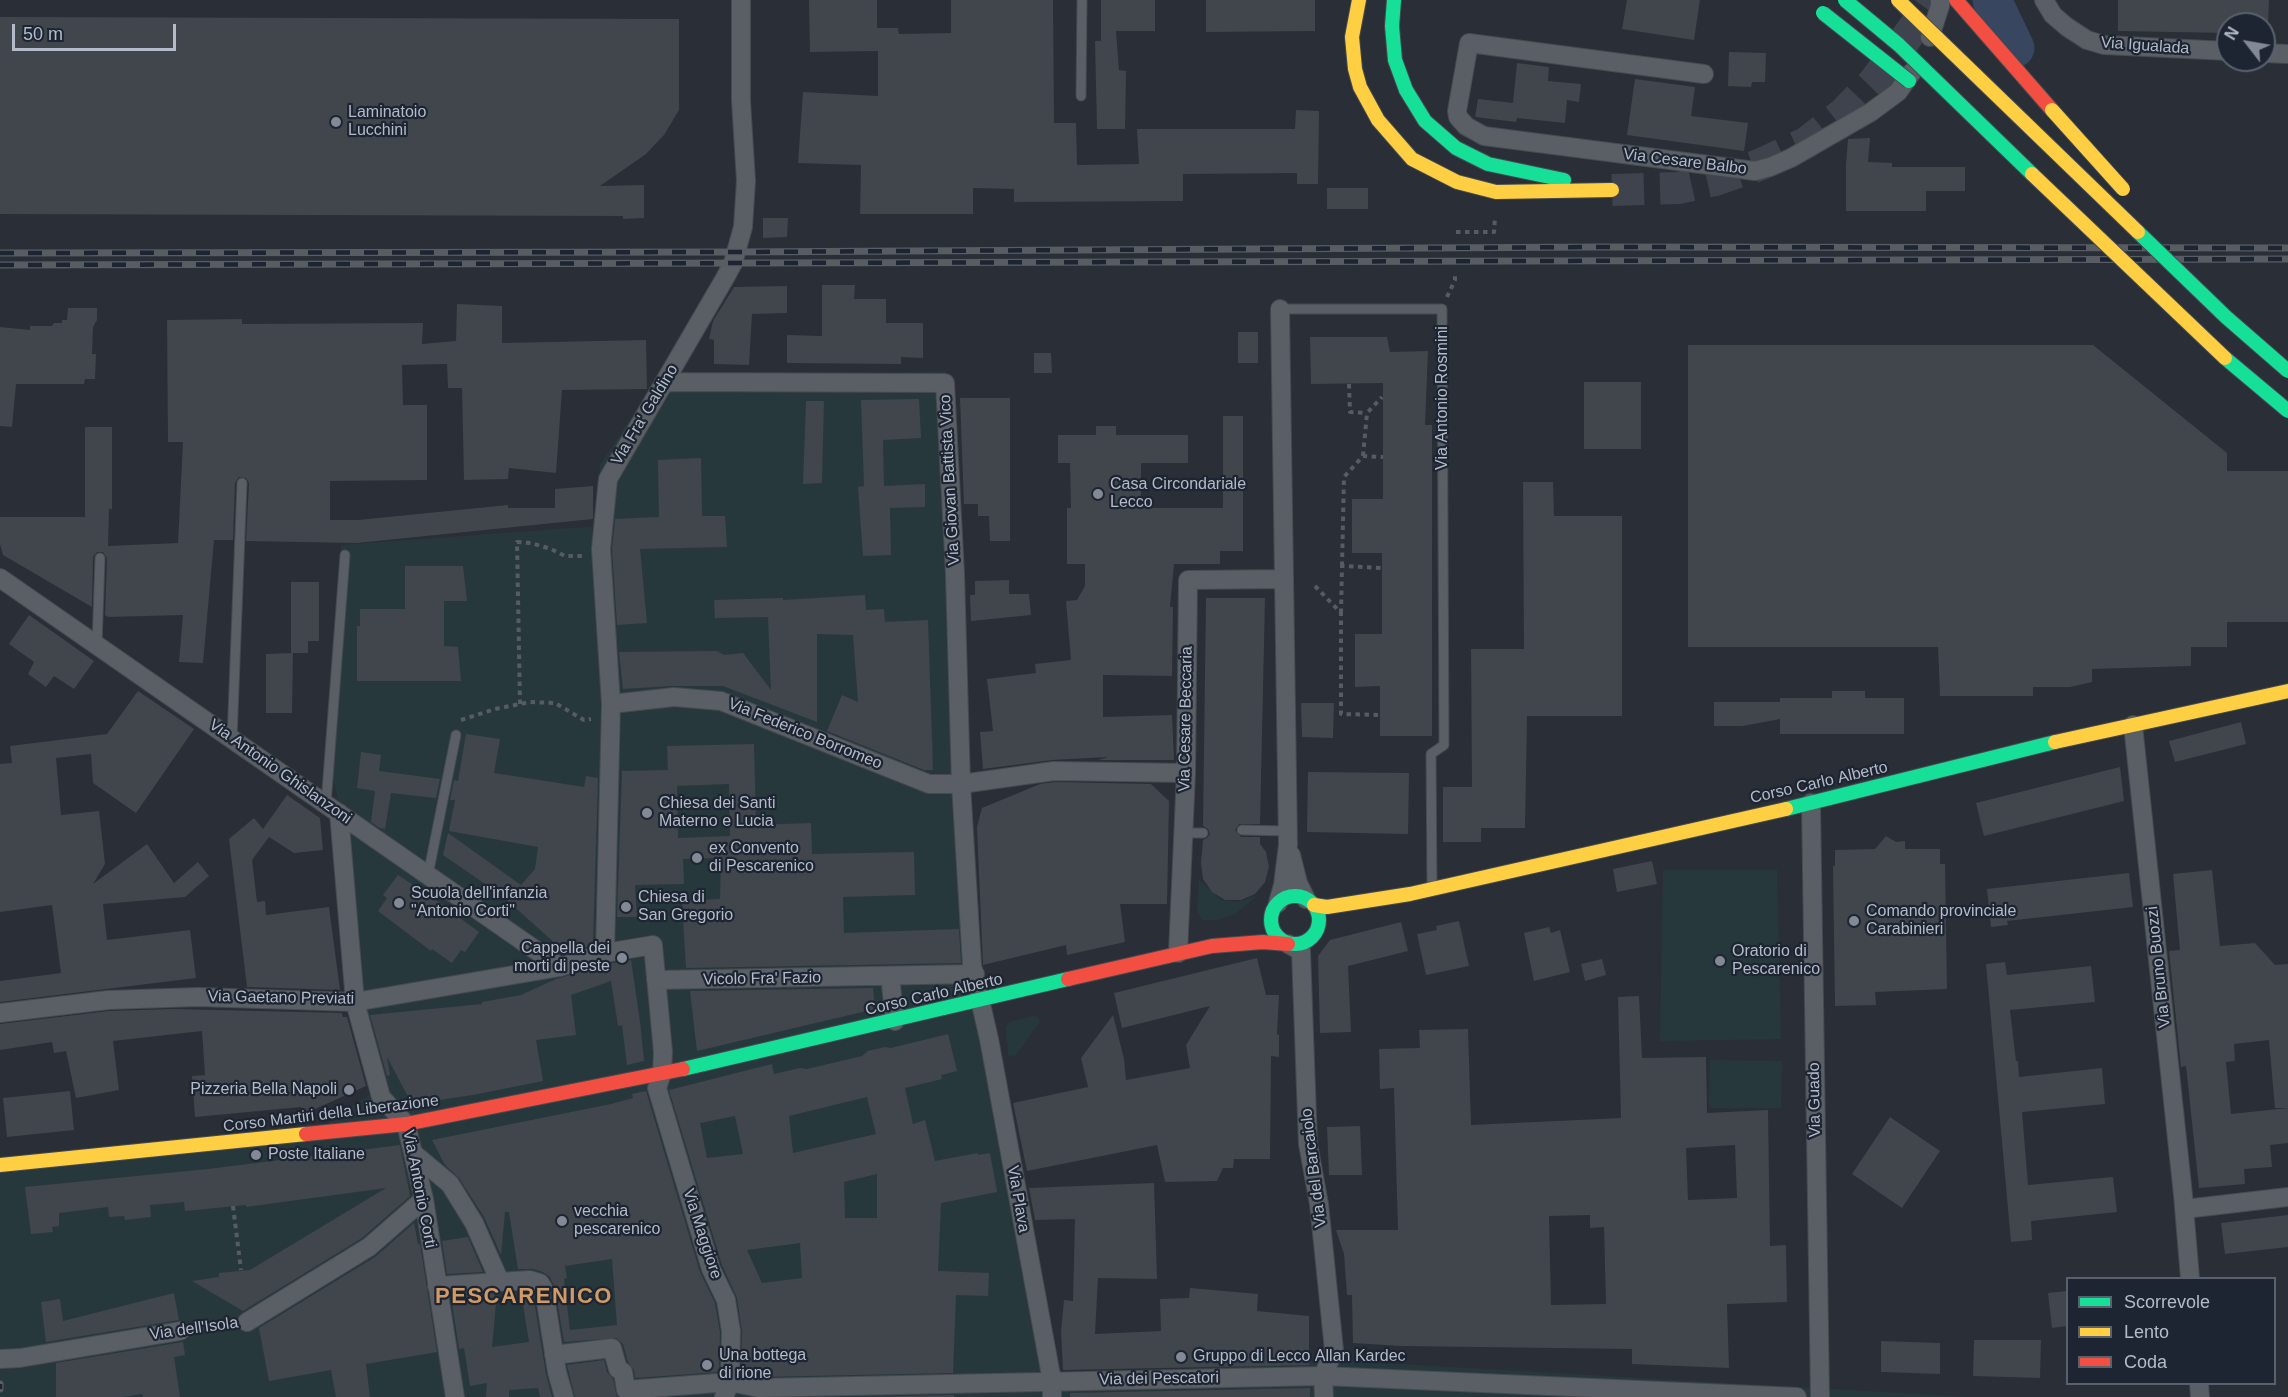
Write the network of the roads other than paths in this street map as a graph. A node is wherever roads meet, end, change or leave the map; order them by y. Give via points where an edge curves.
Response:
1 (741, 0) edge
2 (1082, 0) edge
3 (1354, 0) edge
4 (1359, 0) edge
5 (1394, 0) edge
6 (1845, 0) edge
7 (1898, 0) edge
8 (1940, 0) edge
9 (1956, 0) edge
10 (2044, 0) edge
11 (1815, 7) dead end
12 (1355, 17) junction
13 (2216, 50) edge
14 (1704, 74) dead end
15 (1923, 91) dead end
16 (1082, 96) dead end
17 (1941, 104) dead end
18 (1986, 130) junction
19 (2132, 198) dead end
20 (1280, 309) joint
21 (2267, 335) dead end
22 (2288, 360) edge
23 (2288, 371) edge
24 (666, 382) junction
25 (2288, 411) edge
26 (242, 483) dead end
27 (345, 555) dead end
28 (100, 558) dead end
29 (0, 578) edge
30 (1283, 579) junction
31 (97, 645) junction
32 (2288, 676) edge
33 (2288, 691) edge
34 (2234, 701) junction
35 (611, 711) junction
36 (2133, 725) junction
37 (456, 735) road end
38 (232, 739) junction
39 (1186, 773) junction
40 (961, 784) junction
41 (1811, 803) junction
42 (333, 809) junction
43 (1242, 830) dead end
44 (1183, 833) junction
45 (1203, 833) dead end
46 (1287, 838) junction
47 (428, 876) junction
48 (1432, 889) junction
49 (1410, 894) junction
50 (1310, 902) junction
51 (1275, 907) junction
52 (1257, 921) dead end
53 (1240, 931) dead end
54 (1315, 934) junction
55 (1288, 944) junction
56 (1212, 946) junction
57 (605, 953) junction
58 (1178, 953) junction
59 (560, 967) junction
60 (975, 974) junction
61 (890, 976) junction
62 (656, 980) junction
63 (981, 1000) junction
64 (355, 1002) junction
65 (0, 1013) edge
66 (895, 1021) junction
67 (662, 1072) junction
68 (406, 1124) junction
69 (413, 1153) junction
70 (0, 1165) edge
71 (2288, 1197) edge
72 (424, 1199) junction
73 (2185, 1209) junction
74 (2190, 1277) edge
75 (500, 1282) junction
76 (437, 1286) junction
77 (247, 1322) road end
78 (180, 1331) road end
79 (555, 1355) junction
80 (0, 1359) edge
81 (1323, 1376) junction
82 (727, 1389) edge
83 (1052, 1389) edge
84 (634, 1393) edge
85 (455, 1397) edge
86 (564, 1397) edge
87 (1324, 1397) edge
88 (1797, 1397) edge
89 (1820, 1397) edge

1 - 24 street, Via Fra' Galdino via 746,181 743,227 733,263
2 - 16 lane
3 - 12 main road
4 - 12 main road
5 - 12 main road via 1392,40 1401,80 1419,112 1444,139 1488,164 1612,190 1496,192 1457,182 1420,164 1391,137 1364,95 1353,56
6 - 18 main road, bridge via 1899,45
7 - 23 main road, bridge via 2226,317
8 - 14 street, Via Cesare Balbo via 1924,56 1898,92 1838,132 1755,171 1484,136 1458,117 1469,43
9 - 19 main road, bridge
10 - 13 street, Via Igualada via 2067,27 2095,43
11 - 15 main road, bridge
17 - 18 main road, bridge
18 - 25 main road, bridge via 2190,327
20 - 30 street, Via Antonio Rosmini
20 - 48 lane, Via Antonio Rosmini via 1442,309 1444,745 1431,754
21 - 22 main road
24 - 35 street, Via Fra' Galdino via 608,479 601,556
24 - 40 street, Via Giovan Battista Vico via 945,383
26 - 38 lane
27 - 42 lane
28 - 31 lane
29 - 31 street, Via Antonio Ghislanzoni
30 - 39 street, Via Cesare Beccaria via 1188,580
30 - 46 street, Via Antonio Rosmini
31 - 38 street, Via Antonio Ghislanzoni
32 - 34 main road, Corso Carlo Alberto
33 - 34 main road, Corso Carlo Alberto
34 - 36 main road, Corso Carlo Alberto
35 - 40 street, Via Federico Borromeo via 674,697 722,701 929,784
35 - 57 street, Via Fra' Galdino
36 - 41 main road, Corso Carlo Alberto
36 - 73 street, Via Bruno Buozzi
37 - 47 lane
38 - 42 street, Via Antonio Ghislanzoni
39 - 40 street, Via Federico Borromeo via 1053,771
39 - 44 street, Via Cesare Beccaria
40 - 60 street
41 - 48 main road, Corso Carlo Alberto
41 - 89 street, Via Guado
42 - 47 street, Via Antonio Ghislanzoni
42 - 64 street, Via Antonio Corti
43 - 46 lane
44 - 45 lane
44 - 58 street, Via Cesare Beccaria
46 - 50 street, Via Antonio Rosmini via 1298,883
46 - 51 street, Via Antonio Rosmini via 1284,885
47 - 59 street, Via Antonio Ghislanzoni
48 - 49 main road, Corso Carlo Alberto
49 - 50 main road, Corso Carlo Alberto via 1327,907
49 - 54 main road, Corso Carlo Alberto
50 - 51 main road via 1296,896 1286,897
50 - 54 main road via 1319,915
51 - 52 main road
51 - 55 main road via 1270,921 1273,932
53 - 56 main road, Corso Carlo Alberto
54 - 55 main road via 1301,944
55 - 56 main road, Corso Carlo Alberto
55 - 81 street, Via del Barcaiolo via 1301,951 1308,1144 1319,1204 1334,1350
56 - 58 main road, Corso Carlo Alberto
57 - 59 street, Via Gaetano Previati
57 - 62 street, Via Gaetano Previati via 653,945
58 - 63 main road, Corso Carlo Alberto
59 - 64 street, Via Gaetano Previati
60 - 61 street, Vicolo Fra' Fazio
60 - 63 street
61 - 62 street, Vicolo Fra' Fazio
61 - 66 street
62 - 67 street, Via Maggiore
63 - 66 main road, Corso Carlo Alberto
63 - 83 street, Via Plava
64 - 65 street, Via Gaetano Previati via 198,996 108,1000
64 - 68 street, Via Antonio Corti via 381,1097
66 - 67 main road, Corso Carlo Alberto
67 - 68 main road, Corso Martiri della Liberazione
67 - 82 street, Via Maggiore via 657,1088 664,1113 707,1258 726,1300 731,1330
68 - 69 street, Via Antonio Corti
68 - 70 main road, Corso Martiri della Liberazione
69 - 72 street, Via Antonio Corti
69 - 75 street via 450,1184 474,1223
71 - 73 street
72 - 76 street, Via Antonio Corti
72 - 77 street, Via dell'Isola via 369,1247
73 - 74 street, Via Bruno Buozzi
75 - 76 street
75 - 79 street via 540,1282
76 - 85 street, Via Antonio Corti
78 - 80 street, Via dell'Isola
79 - 84 street, Via dei Pescatori via 612,1348 618,1369 623,1371 626,1390
79 - 86 street
81 - 83 street, Via dei Pescatori
81 - 87 street, Via del Barcaiolo
81 - 88 street, Via dei Pescatori
82 - 83 street, Via dei Pescatori
82 - 84 street, Via dei Pescatori

